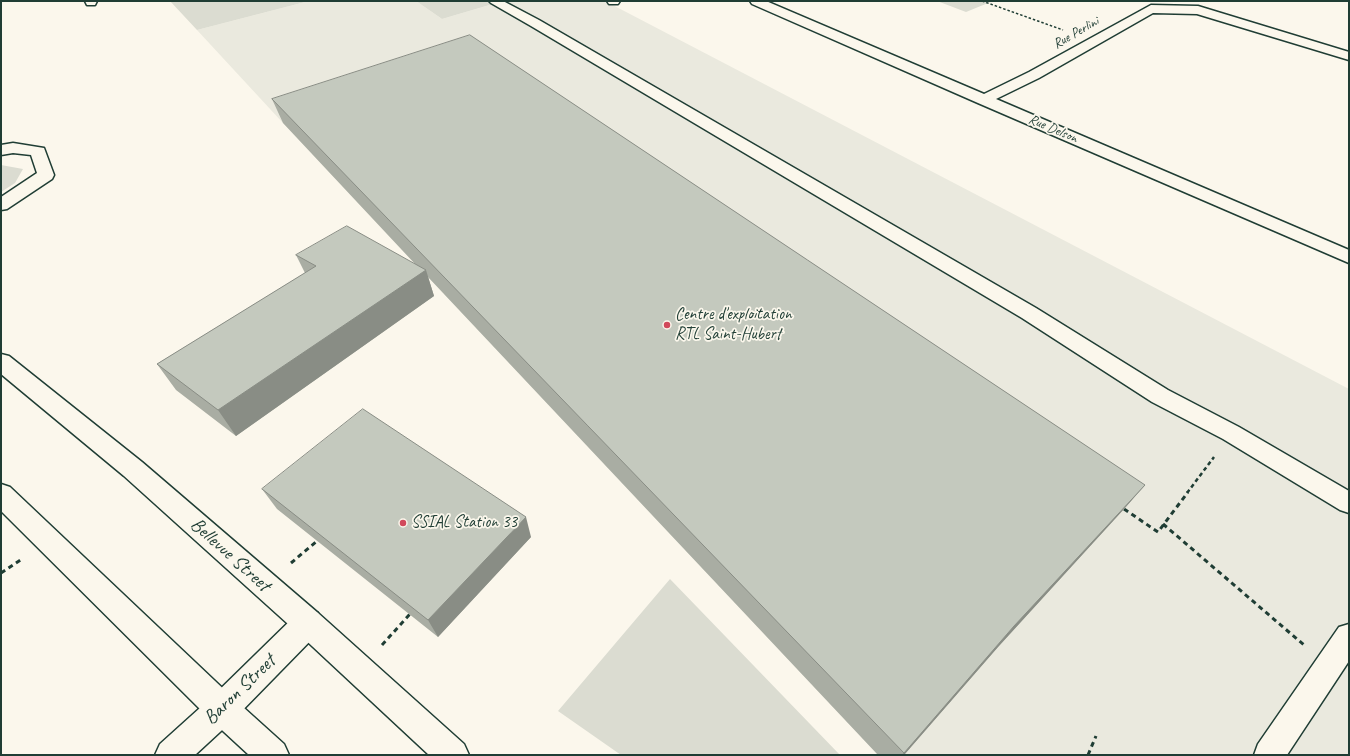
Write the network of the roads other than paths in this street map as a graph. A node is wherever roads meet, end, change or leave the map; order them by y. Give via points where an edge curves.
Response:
1 (495, 1) edge
2 (756, 1) edge
3 (1349, 56) edge
4 (983, 100) junction
5 (1, 150) edge
6 (1, 205) edge
7 (1349, 257) edge
8 (2, 364) edge
9 (1, 495) edge
10 (1349, 502) edge
11 (308, 623) junction
12 (1349, 637) edge
13 (222, 709) junction
14 (171, 755) edge
15 (273, 755) edge
16 (453, 755) edge
17 (1268, 755) edge

1 - 10 lane via 1029,313 1160,396 1231,433
2 - 4 street, Rue Delson
3 - 4 street, Rue Perlini via 1198,10 1151,9 1034,75
4 - 7 street, Rue Delson
5 - 6 street via 13,148 38,151 46,175
8 - 11 street, Bellevue Street via 133,468
9 - 13 street
11 - 13 street, Baron Street
11 - 16 street, Bellevue Street
12 - 17 lane
13 - 14 street, Baron Street
13 - 15 street

